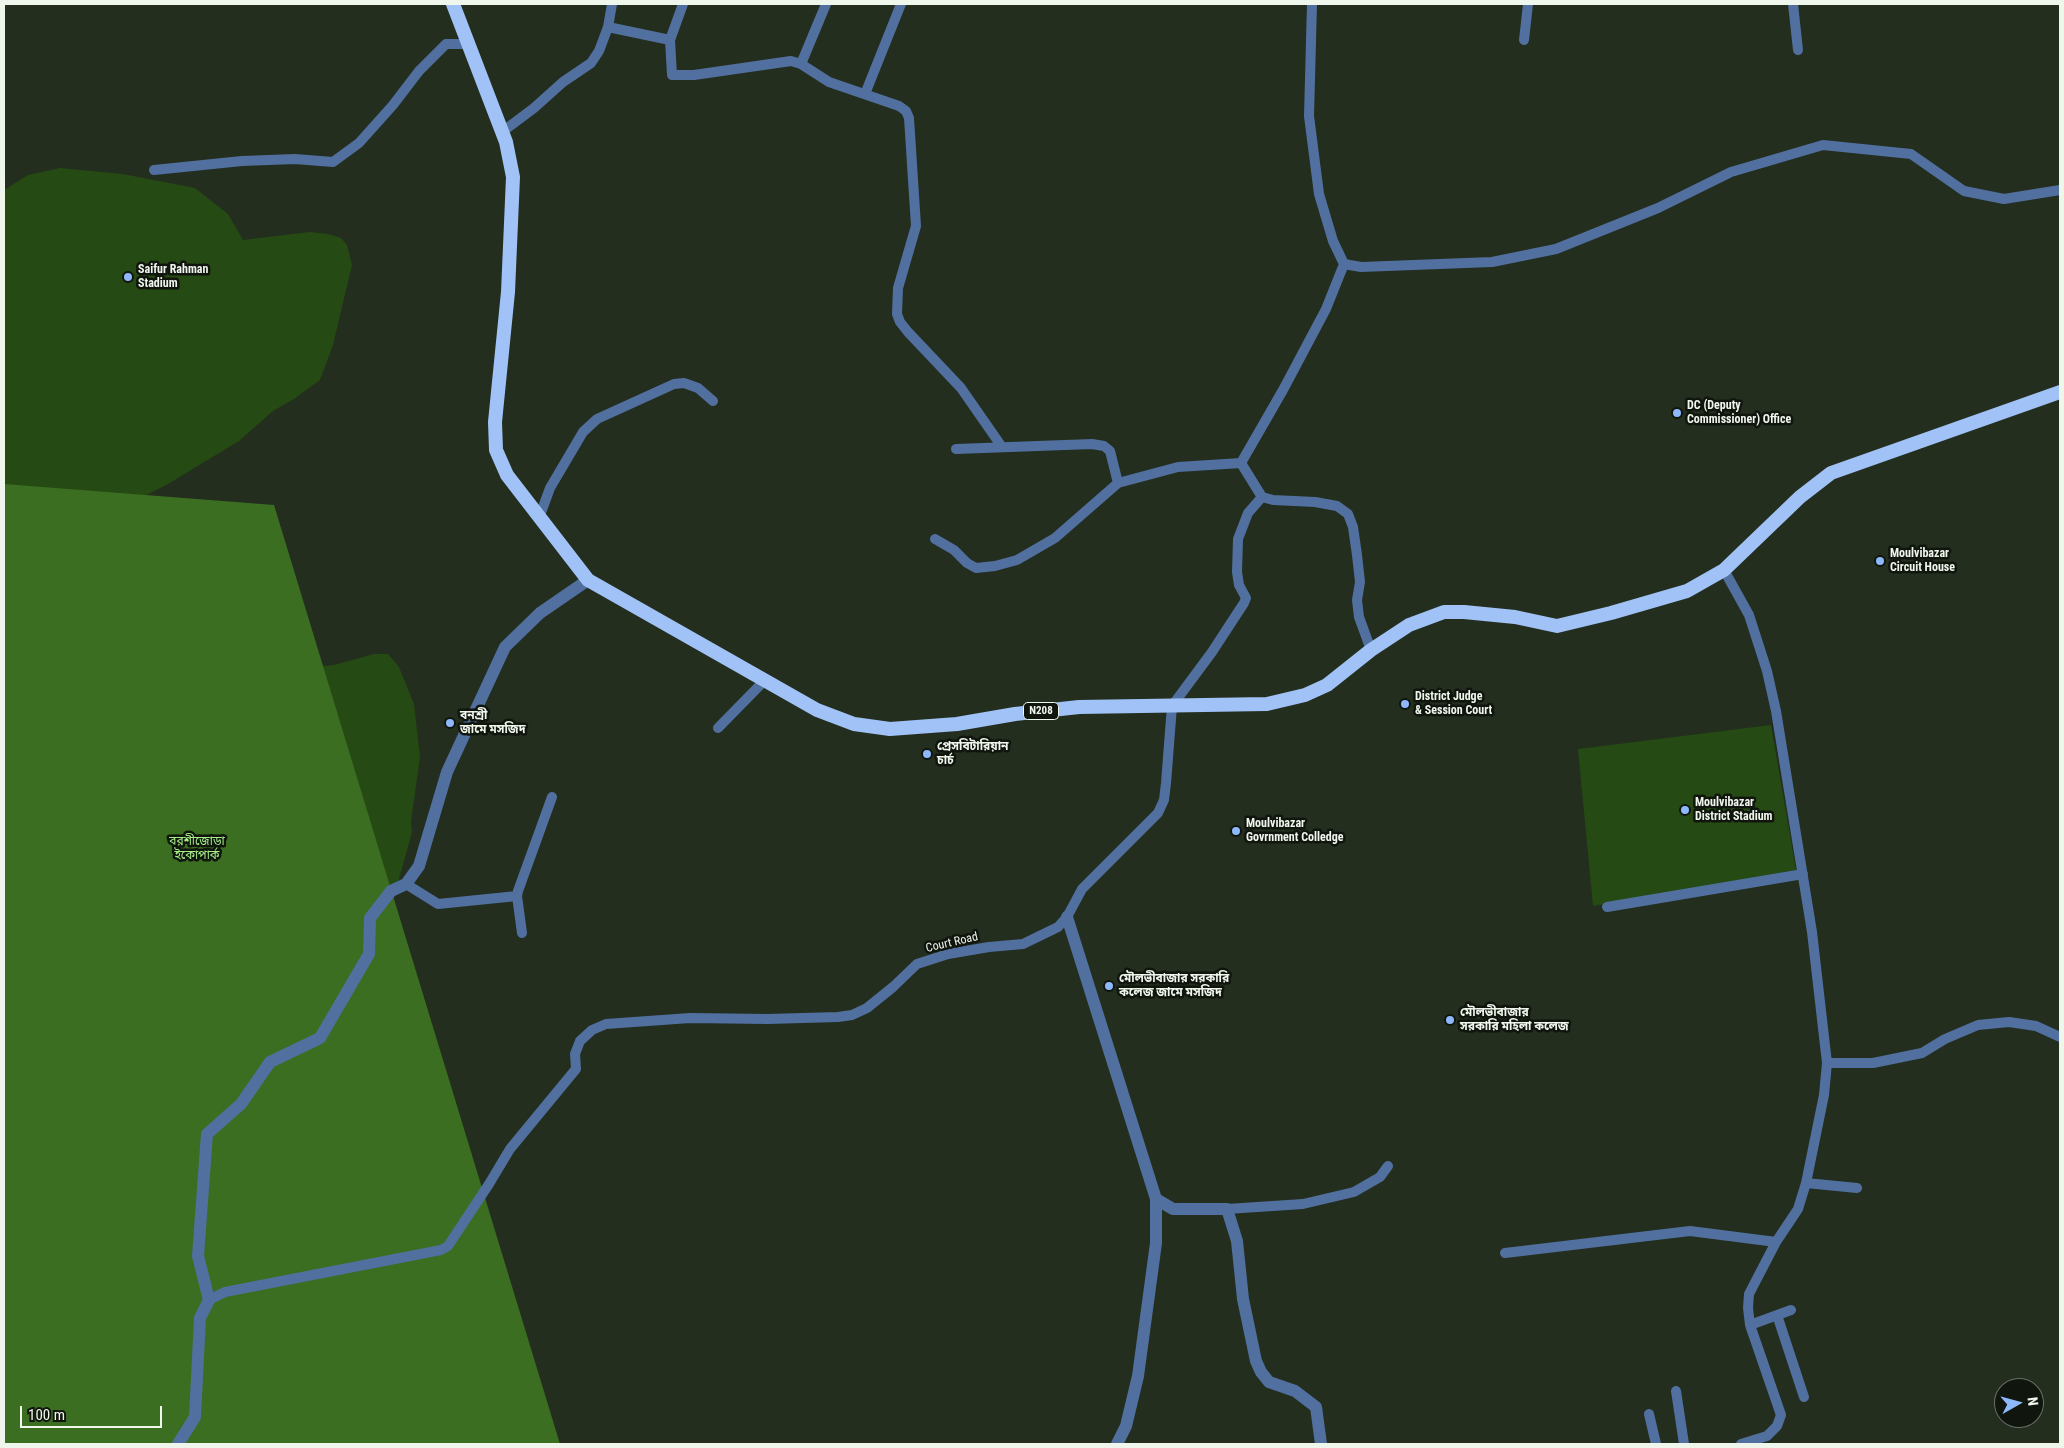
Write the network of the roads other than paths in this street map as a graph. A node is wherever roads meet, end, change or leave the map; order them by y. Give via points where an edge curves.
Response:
1 (452, 4) edge
2 (612, 4) edge
3 (683, 4) edge
4 (826, 4) edge
5 (901, 4) edge
6 (1312, 4) edge
7 (1528, 4) edge
8 (1793, 4) edge
9 (608, 27) junction
10 (670, 40) junction
11 (1524, 40) dead end
12 (467, 44) junction
13 (1798, 50) dead end
14 (801, 64) junction
15 (864, 94) junction
16 (502, 132) junction
17 (154, 170) dead end
18 (2060, 190) edge
19 (1344, 264) junction
20 (2060, 392) edge
21 (713, 401) dead end
22 (1002, 447) junction
23 (956, 449) dead end
24 (1241, 463) junction
25 (1118, 483) junction
26 (1262, 496) junction
27 (539, 518) junction
28 (935, 539) dead end
29 (1724, 570) junction
30 (588, 580) junction
31 (1371, 650) junction
32 (765, 680) junction
33 (1172, 706) junction
34 (718, 728) dead end
35 (552, 797) dead end
36 (1803, 874) junction
37 (406, 884) junction
38 (517, 896) junction
39 (1607, 907) dead end
40 (1067, 917) junction
41 (522, 933) dead end
42 (2060, 1037) edge
43 (1827, 1063) junction
44 (1388, 1166) dead end
45 (1806, 1183) junction
46 (1857, 1188) dead end
47 (1156, 1199) junction
48 (1227, 1209) junction
49 (1776, 1242) junction
50 (1505, 1252) dead end
51 (209, 1300) junction
52 (1791, 1310) dead end
53 (1777, 1315) junction
54 (1750, 1325) junction
55 (1676, 1391) dead end
56 (1804, 1397) dead end
57 (1649, 1414) dead end
58 (178, 1444) edge
59 (1117, 1444) edge
60 (1321, 1444) edge
61 (1656, 1444) edge
62 (1684, 1444) edge
63 (1741, 1444) edge

1 - 12 highway, N208
2 - 9 street
3 - 10 street
4 - 14 street
5 - 15 street
6 - 19 street via 1310,116 1319,194 1333,241
7 - 11 street
8 - 13 street
9 - 10 street
9 - 16 street via 591,63
10 - 14 street via 672,75 694,75 791,61
12 - 16 highway, N208
12 - 17 street via 446,44 359,143 332,162 242,161
14 - 15 street via 829,82
15 - 22 street via 899,106 909,118 916,226 898,288 897,314 900,322 961,388
16 - 27 highway, N208 via 513,177 508,292 495,422 496,450 507,475
18 - 19 street via 2004,199 1972,193 1964,191 1911,154 1824,145 1731,172 1658,208 1556,249 1492,262 1361,268
19 - 24 street via 1326,309
20 - 29 highway, N208 via 1831,472 1800,497
21 - 27 street via 698,388 684,383 674,384 596,419 583,432 550,488
22 - 23 street
22 - 25 street via 1104,446 1110,451
24 - 25 street via 1178,466
24 - 26 street
25 - 28 street via 1054,538 1017,560 976,568
26 - 31 street via 1336,506 1348,514 1360,582 1359,617
26 - 33 street via 1248,513 1238,539 1237,572 1246,598 1244,603
27 - 30 highway, N208
29 - 31 highway, N208 via 1687,591 1558,626 1515,617 1444,612 1409,625
29 - 36 street via 1749,615 1767,671
30 - 32 highway, N208
30 - 37 street via 540,613 505,647 447,772 419,866
31 - 33 highway, N208 via 1327,685 1305,696 1267,704
32 - 33 highway, N208 via 817,710 854,724 890,729 958,724 1079,707
32 - 34 street
33 - 40 street, Court Road via 1164,800 1158,813 1082,889
35 - 38 street
36 - 39 street
36 - 43 street
37 - 38 street via 438,904
37 - 51 street via 391,891 370,918 369,954 320,1038 270,1062 242,1104 206,1134 198,1256
38 - 41 street
40 - 47 street
40 - 51 street, Court Road via 1058,927 1022,944 948,954 917,964 893,988 852,1015 690,1018 606,1024 592,1030 580,1041 575,1054 576,1069 510,1149 448,1246 441,1250 225,1292
42 - 43 street via 2036,1026 2010,1022 1978,1025 1922,1053 1873,1064
43 - 45 street via 1824,1095
44 - 48 street via 1380,1177 1354,1192 1303,1204
45 - 46 street
45 - 49 street via 1798,1209
47 - 48 street via 1173,1209
47 - 59 street via 1156,1243 1138,1376 1126,1426
48 - 60 street via 1237,1241 1243,1299 1256,1361 1269,1382 1295,1391 1316,1407
49 - 50 street via 1690,1231
49 - 54 street via 1749,1294
51 - 58 street via 200,1318 195,1417
52 - 53 street
53 - 54 street
53 - 56 street
54 - 63 street via 1781,1416 1778,1426 1768,1436
55 - 62 street
57 - 61 street

